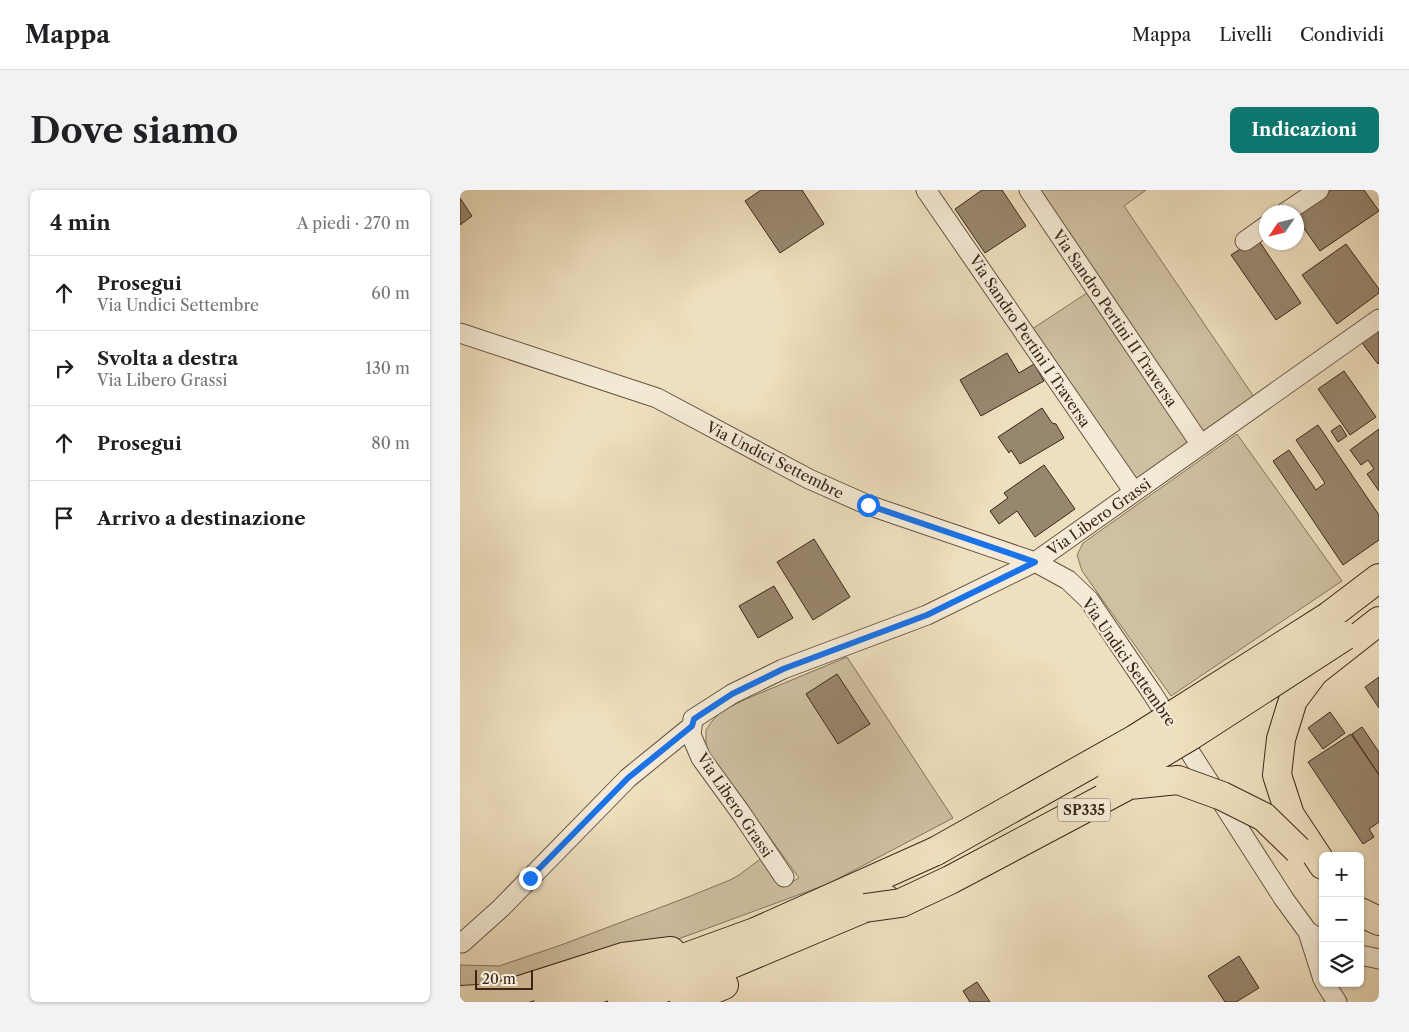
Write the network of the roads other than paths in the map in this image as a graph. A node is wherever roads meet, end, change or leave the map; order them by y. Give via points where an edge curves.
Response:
1 (926, 190) edge
2 (1029, 190) edge
3 (1319, 190) edge
4 (1296, 205) edge
5 (1259, 231) edge
6 (1244, 241) dead end
7 (1379, 319) edge
8 (460, 333) edge
9 (1200, 445) junction
10 (1134, 492) junction
11 (1035, 562) junction
12 (1379, 578) edge
13 (1379, 610) edge
14 (1379, 621) edge
15 (692, 726) junction
16 (1319, 860) edge
17 (942, 862) junction
18 (784, 878) dead end
19 (1319, 883) edge
20 (865, 908) junction
21 (1364, 914) edge
22 (1379, 922) edge
23 (1315, 936) edge
24 (460, 943) edge
25 (720, 945) junction
26 (761, 951) junction
27 (1364, 956) edge
28 (1319, 958) edge
29 (1379, 959) edge
30 (1328, 987) edge
31 (460, 1000) edge
32 (548, 1002) edge
33 (622, 1002) edge
34 (684, 1002) edge
35 (1337, 1002) edge

1 - 10 street, Via Sandro Pertini I Traversa
2 - 9 street, Via Sandro Pertini II Traversa
3 - 4 street
5 - 6 street
7 - 9 street, Via Libero Grassi
8 - 11 street, Via Undici Settembre via 657,398 809,480 868,505
9 - 10 street, Via Libero Grassi
10 - 11 street, Via Libero Grassi
11 - 15 street, Via Libero Grassi via 927,615 783,669 732,694 694,719
11 - 23 street, Via Undici Settembre via 1068,580 1089,600 1284,899
12 - 17 highway, SP335, bridge via 1330,616
13 - 17 highway, SP335, bridge via 1345,636 1192,735 1058,814
14 - 16 highway via 1314,672 1294,700 1281,739 1277,775 1290,815
15 - 18 street, Via Libero Grassi via 691,735 700,758
15 - 24 street via 628,778 501,908
17 - 20 highway, SP335
17 - 25 highway, SP335
19 - 20 highway, SP335, bridge via 1298,850 1264,817 1222,796 1178,780 1129,785 901,903
20 - 26 highway, SP335
21 - 22 highway
23 - 28 street, Via Undici Settembre
25 - 31 highway via 623,957 495,998
25 - 32 highway, SP335 via 601,988
26 - 33 highway, SP335 via 715,971
26 - 34 highway via 739,978
27 - 29 street
30 - 35 street

